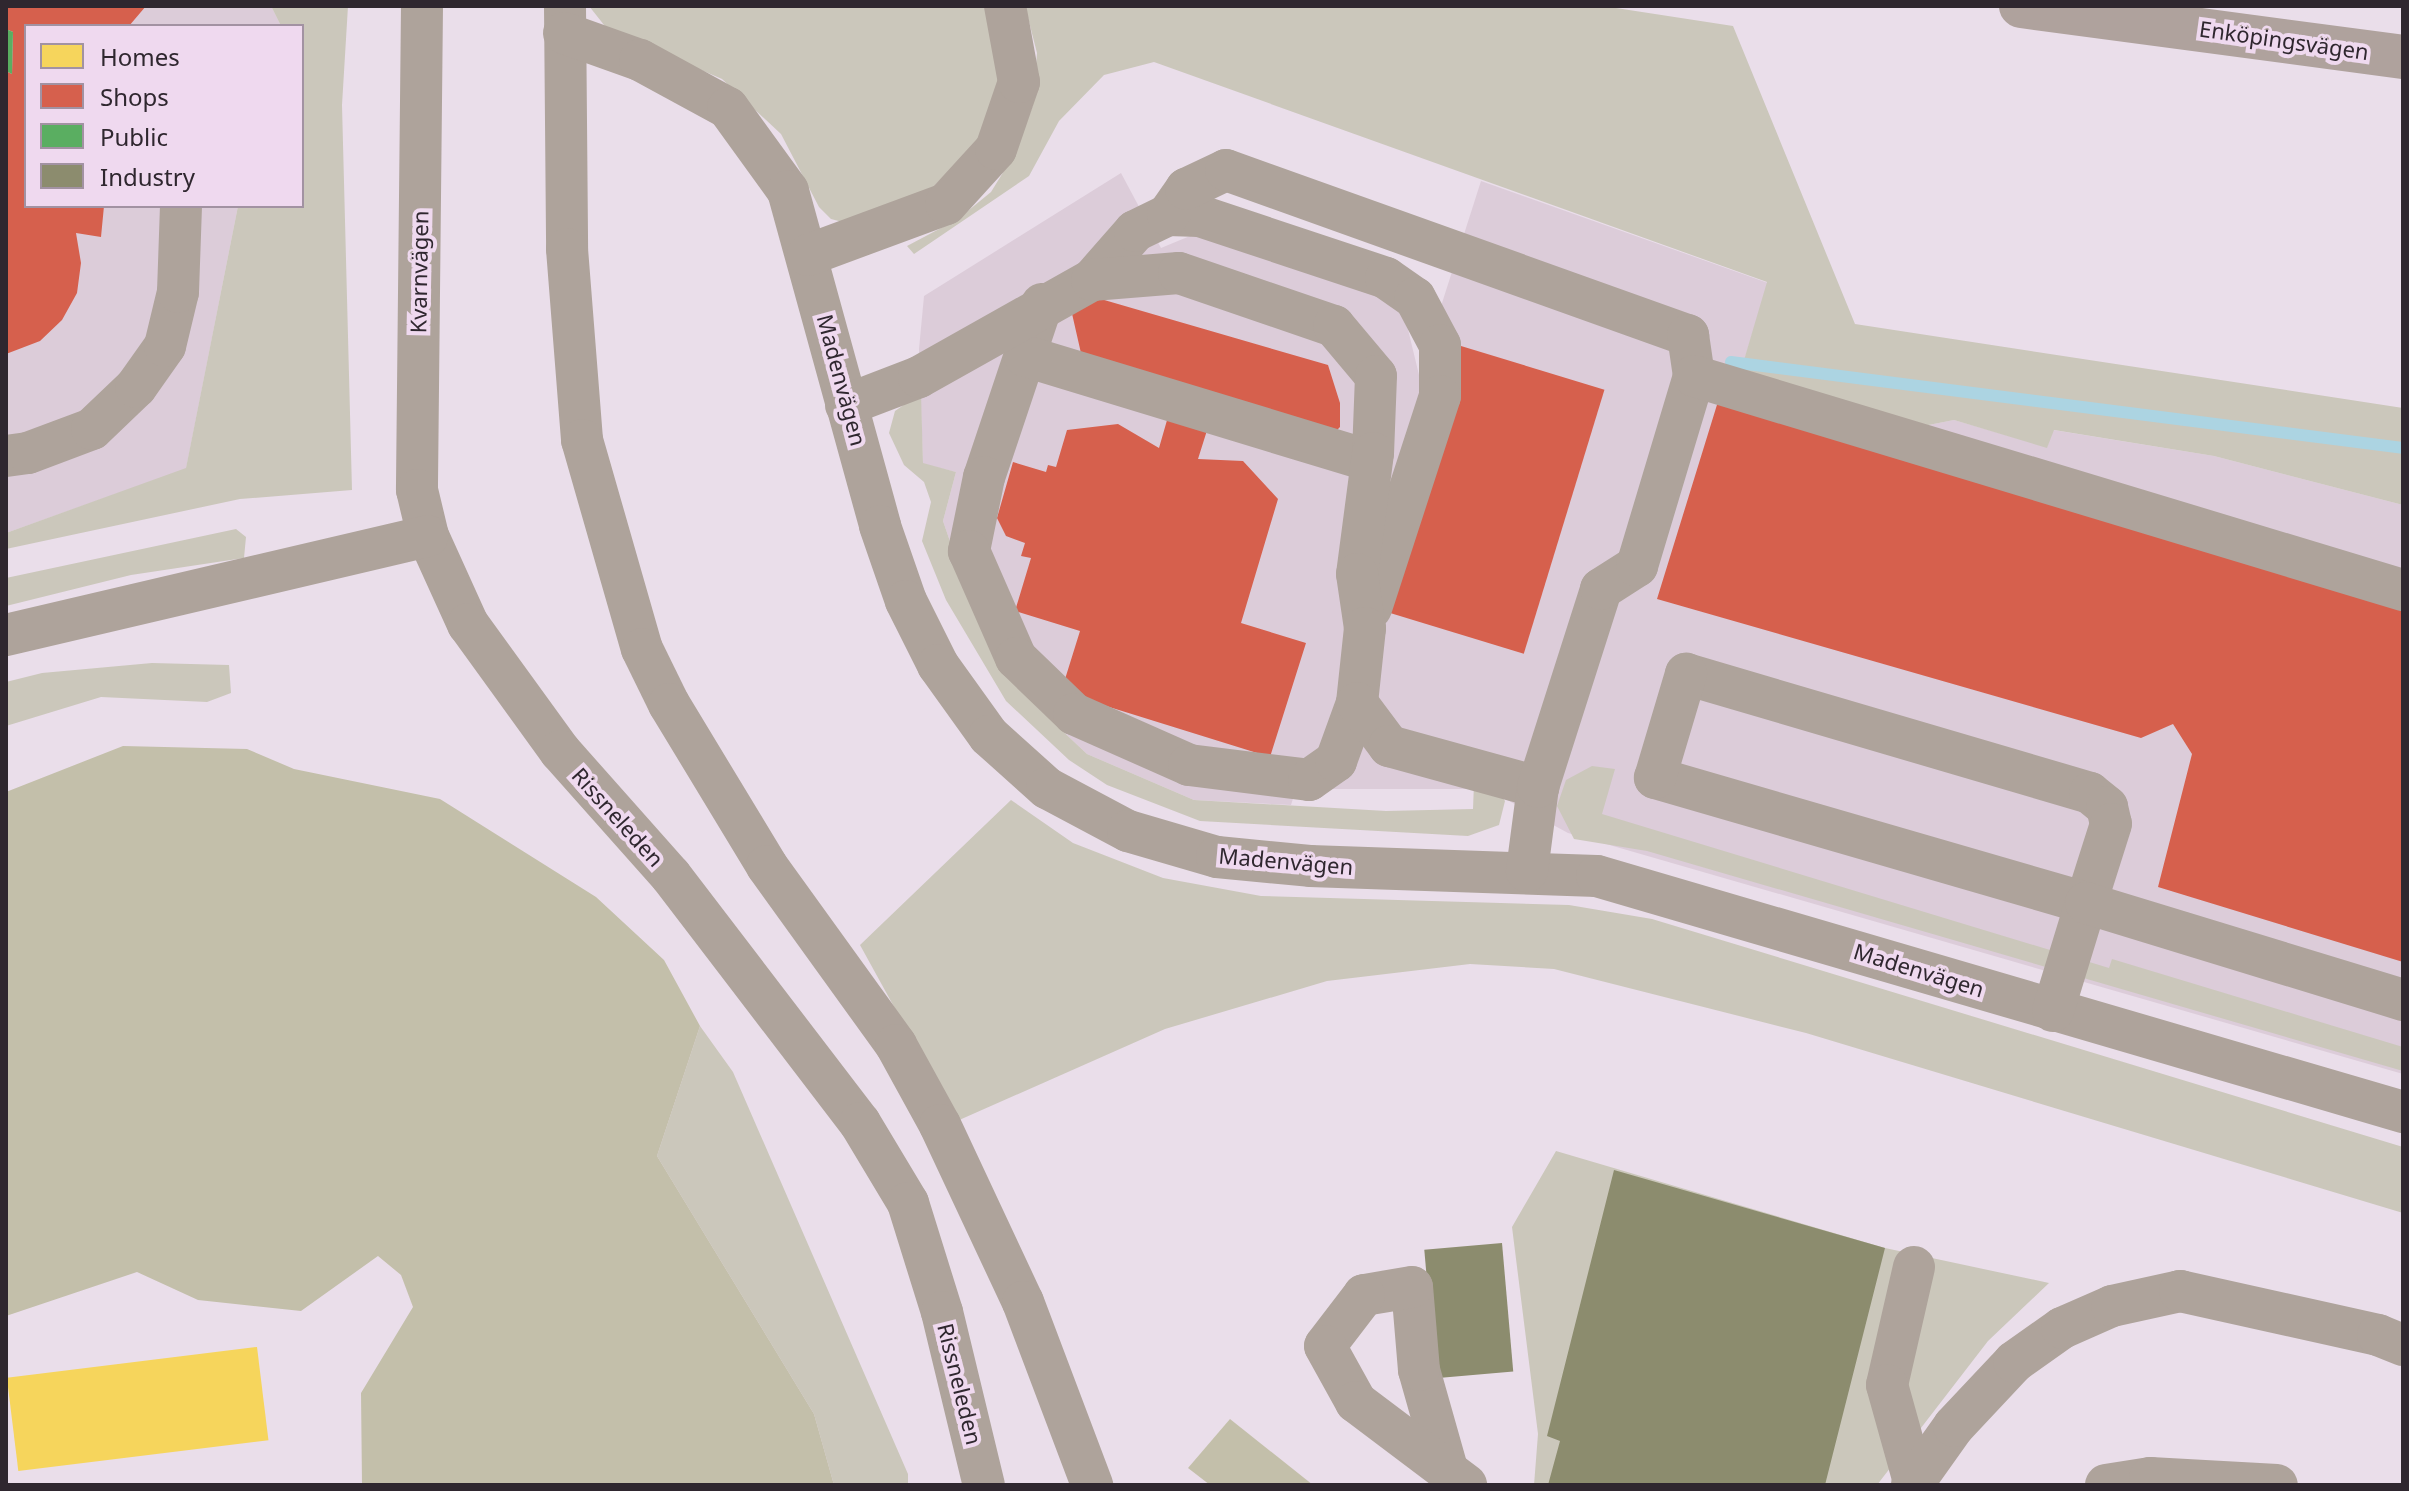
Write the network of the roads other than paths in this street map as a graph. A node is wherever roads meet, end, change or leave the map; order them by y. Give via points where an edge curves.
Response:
1 (422, 6) edge
2 (1005, 6) edge
3 (2021, 6) edge
4 (565, 20) edge
5 (2403, 57) edge
6 (181, 208) edge
7 (1168, 215) junction
8 (808, 255) junction
9 (1092, 280) junction
10 (1042, 304) junction
11 (1025, 356) junction
12 (1694, 376) junction
13 (846, 405) junction
14 (6, 456) edge
15 (1371, 461) junction
16 (428, 536) junction
17 (2403, 590) edge
18 (1365, 628) junction
19 (6, 635) edge
20 (1357, 703) junction
21 (1538, 787) junction
22 (1527, 871) junction
23 (2086, 903) junction
24 (2403, 1000) edge
25 (2053, 1011) junction
26 (2403, 1112) edge
27 (1914, 1267) dead end
28 (2403, 1345) edge
29 (1913, 1484) edge
30 (984, 1485) edge
31 (1092, 1485) edge
32 (2106, 1485) edge
33 (2277, 1485) edge

1 - 16 street, Kvarnvägen via 417,490
2 - 8 street via 1019,82 996,149 946,204
3 - 5 main road, Enköpingsvägen
4 - 8 street, Madenvägen via 728,108 788,191
4 - 31 street via 567,249 582,440 649,663 767,866 896,1045 940,1125 1023,1302
6 - 14 street via 178,292 165,346 144,377 92,429
7 - 9 street via 1135,231
7 - 12 street via 1186,189 1226,170 1688,335
7 - 18 street via 1200,216 1386,278 1415,298 1440,345 1440,396
8 - 13 street, Madenvägen
9 - 10 street
9 - 15 street via 1179,273 1334,326 1376,376
10 - 11 street
10 - 13 street via 919,377
11 - 15 street
11 - 20 street via 984,477 969,551 1016,658 1074,714 1189,765 1309,780 1336,761
12 - 17 street
12 - 21 street via 1637,566 1601,589
13 - 22 street, Madenvägen via 906,601 938,665 989,736 1047,788 1128,831 1217,857 1310,866
15 - 18 street via 1357,574
16 - 19 street
16 - 30 street, Rissneleden via 468,624 603,804 671,876 860,1123 908,1203 942,1312
18 - 20 street
20 - 21 street via 1389,746
21 - 22 street
22 - 25 street, Madenvägen via 1597,876 1669,893
23 - 23 street via 2111,824 2107,807 2090,793 1686,674 1655,778
23 - 24 street
23 - 25 street
25 - 26 street, Madenvägen
27 - 29 street via 1887,1385
28 - 29 street via 2180,1291 2112,1306 2062,1328 2014,1362 1954,1426
32 - 33 street via 2150,1478

